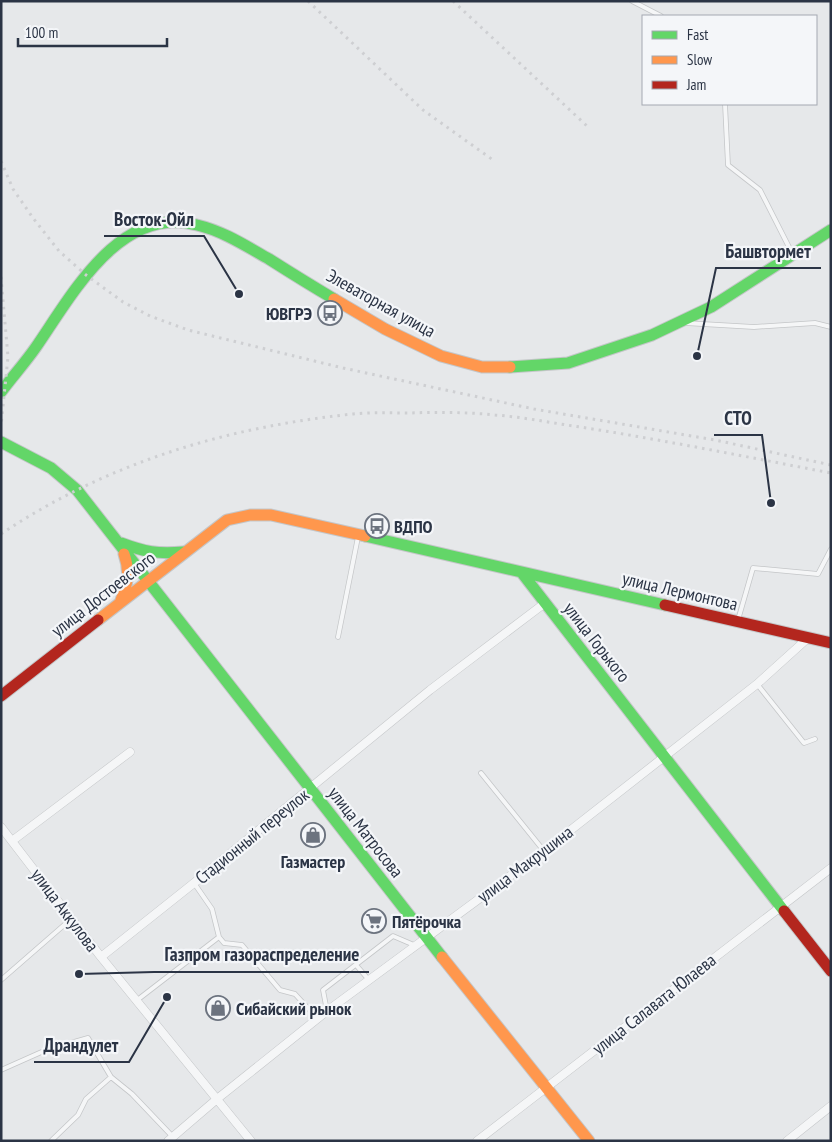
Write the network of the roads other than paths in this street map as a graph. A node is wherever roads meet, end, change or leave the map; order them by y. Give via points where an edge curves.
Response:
1 (632, 1) edge
2 (659, 15) edge
3 (725, 105) edge
4 (831, 230) edge
5 (793, 255) junction
6 (677, 323) junction
7 (831, 326) edge
8 (1, 392) edge
9 (1, 442) edge
10 (358, 535) junction
11 (120, 543) junction
12 (831, 549) edge
13 (184, 552) junction
14 (522, 572) junction
15 (148, 580) junction
16 (120, 602) junction
17 (545, 603) junction
18 (738, 622) junction
19 (338, 637) dead end
20 (808, 638) junction
21 (831, 643) edge
22 (758, 684) junction
23 (1, 696) edge
24 (815, 739) dead end
25 (130, 752) dead end
26 (663, 756) junction
27 (481, 773) dead end
28 (311, 788) junction
29 (1, 827) edge
30 (12, 841) junction
31 (544, 850) junction
32 (831, 868) edge
33 (194, 883) junction
34 (780, 906) junction
35 (71, 920) junction
36 (219, 937) junction
37 (426, 937) junction
38 (414, 946) junction
39 (101, 957) junction
40 (356, 965) junction
41 (831, 971) edge
42 (1, 980) edge
43 (369, 980) junction
44 (136, 1001) junction
45 (328, 1011) junction
46 (318, 1019) junction
47 (1, 1070) edge
48 (111, 1077) junction
49 (546, 1087) junction
50 (216, 1099) junction
51 (831, 1106) edge
52 (170, 1138) edge
53 (51, 1141) edge
54 (251, 1141) edge
55 (478, 1141) edge
56 (588, 1141) edge
57 (787, 1141) edge

1 - 2 lane
3 - 5 lane via 728,165 760,190
4 - 5 main road, Элеваторная улица
5 - 6 main road, Элеваторная улица via 710,307
6 - 7 lane via 754,327 815,323
6 - 8 main road, Элеваторная улица via 652,335 568,363 482,367 442,356 385,329 226,236 206,227 166,222 128,235 111,249 86,276
9 - 11 main road, улица Матросова via 49,465 67,479
10 - 13 main road, улица Достоевского via 272,515 250,515 227,520
10 - 14 main road
10 - 19 lane
11 - 13 main road via 160,554
11 - 15 main road, улица Матросова
11 - 16 main road, улица Матросова via 128,566 128,585
12 - 18 lane via 818,574 753,568
13 - 15 main road, улица Достоевского
14 - 17 main road, улица Горького
14 - 18 main road, улица Лермонтова
15 - 16 main road, улица Достоевского
15 - 28 main road, улица Матросова
16 - 23 main road, улица Достоевского
17 - 26 main road, улица Горького
17 - 28 street, Стадионный переулок via 430,690
18 - 20 main road, улица Лермонтова
20 - 21 main road, улица Лермонтова
20 - 22 street, улица Макрушина
22 - 24 lane via 804,743
22 - 26 street, улица Макрушина
25 - 30 street
26 - 31 street, улица Макрушина
26 - 34 main road, улица Горького
27 - 31 lane
28 - 33 street, Стадионный переулок
28 - 37 main road, улица Матросова
29 - 30 street, улица Аккулова
30 - 35 street, улица Аккулова
31 - 37 street, улица Макрушина
32 - 34 street, улица Салавата Юлаева
33 - 36 lane via 212,909
33 - 39 street, Стадионный переулок
34 - 41 main road, улица Горького
34 - 49 street, улица Салавата Юлаева
35 - 39 street, улица Аккулова
35 - 42 lane
36 - 44 lane
36 - 46 lane via 224,943 242,945 280,990 295,994
37 - 38 street, улица Макрушина
37 - 49 main road, улица Матросова
38 - 40 lane via 393,936
38 - 43 street, улица Макрушина
39 - 44 street, улица Аккулова
40 - 43 lane
40 - 45 lane via 323,990
43 - 45 street, улица Макрушина
44 - 50 street, улица Аккулова
45 - 46 street, улица Макрушина
46 - 50 street, улица Макрушина
47 - 48 lane via 46,1050 88,1038
48 - 52 lane via 132,1094
48 - 53 lane via 86,1098 78,1115
49 - 55 street, улица Салавата Юлаева
49 - 56 main road, улица Матросова
50 - 52 street, улица Макрушина
50 - 54 street, улица Аккулова
51 - 57 street

